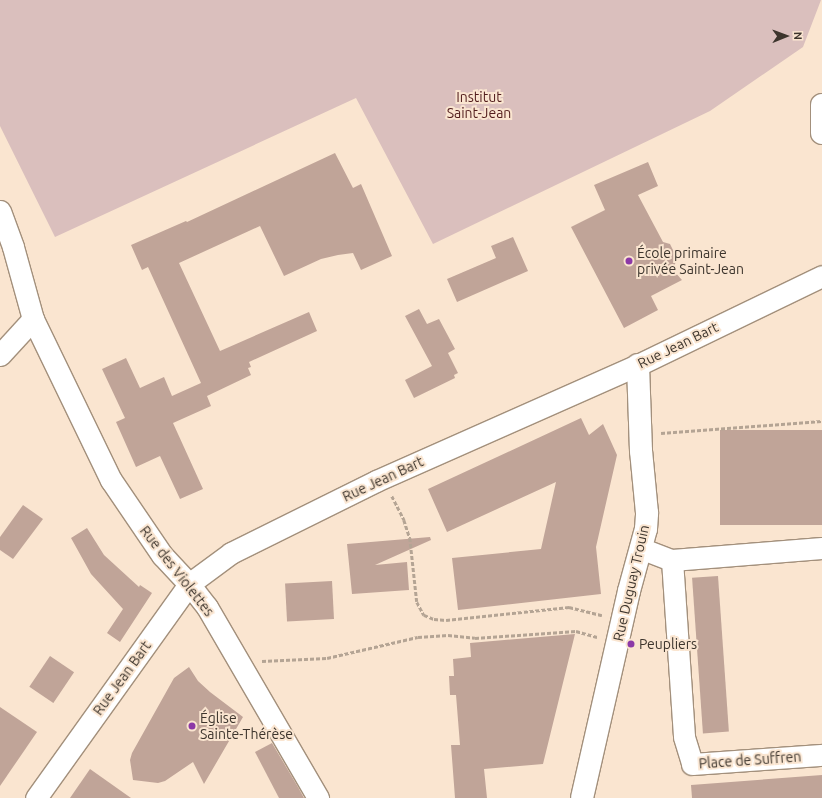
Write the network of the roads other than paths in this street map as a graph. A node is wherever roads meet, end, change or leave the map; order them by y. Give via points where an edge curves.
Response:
1 (822, 105) edge
2 (822, 133) edge
3 (0, 211) edge
4 (822, 276) edge
5 (33, 319) junction
6 (0, 355) edge
7 (638, 366) junction
8 (640, 548) junction
9 (822, 548) edge
10 (672, 560) junction
11 (189, 584) junction
12 (822, 755) edge
13 (36, 798) edge
14 (318, 798) edge
15 (582, 798) edge

1 - 2 street
3 - 5 street, Rue des Violettes
4 - 7 street, Rue Jean Bart
5 - 6 street
5 - 11 street, Rue des Violettes via 111,480 162,555
7 - 8 street, Rue Duguay Trouin via 647,513 646,529
7 - 11 street, Rue Jean Bart via 383,478 231,553
8 - 10 street
8 - 15 street, Rue Duguay Trouin
9 - 10 street
10 - 12 street, Place de Suffren via 684,737 692,764
11 - 13 street, Rue Jean Bart
11 - 14 street, Rue des Violettes via 208,607

